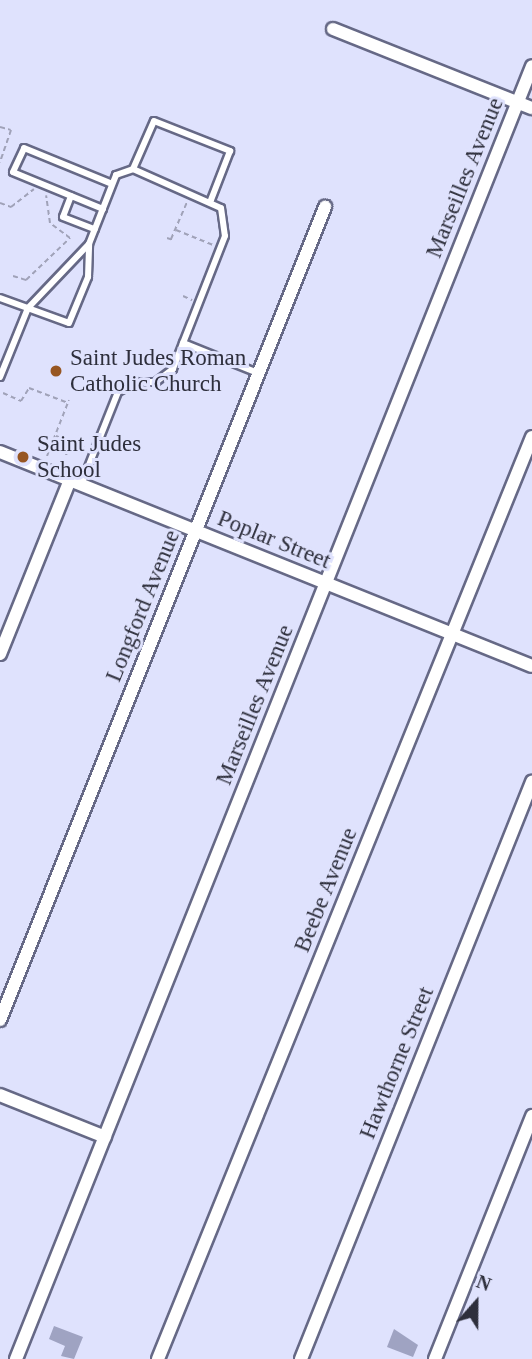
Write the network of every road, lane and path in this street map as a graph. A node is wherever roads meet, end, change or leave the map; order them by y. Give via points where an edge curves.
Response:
1 (333, 29) dead end
2 (532, 66) edge
3 (518, 102) junction
4 (532, 108) edge
5 (0, 127) edge
6 (0, 162) edge
7 (134, 169) junction
8 (112, 184) junction
9 (71, 196) junction
10 (189, 198) dead end
11 (211, 200) junction
12 (0, 203) edge
13 (325, 207) dead end
14 (103, 209) junction
15 (95, 229) junction
16 (176, 230) junction
17 (167, 238) dead end
18 (89, 244) junction
19 (210, 256) dead end
20 (13, 276) dead end
21 (197, 289) dead end
22 (183, 296) dead end
23 (0, 298) edge
24 (192, 300) junction
25 (197, 302) dead end
26 (27, 308) junction
27 (183, 343) junction
28 (258, 373) junction
29 (0, 377) edge
30 (3, 393) dead end
31 (55, 436) junction
32 (532, 436) edge
33 (71, 442) junction
34 (90, 450) dead end
35 (0, 452) edge
36 (47, 456) dead end
37 (63, 463) dead end
38 (76, 482) junction
39 (195, 531) junction
40 (326, 583) junction
41 (453, 635) junction
42 (0, 654) edge
43 (532, 666) edge
44 (532, 782) edge
45 (0, 1020) edge
46 (0, 1095) edge
47 (532, 1116) edge
48 (105, 1137) junction
49 (16, 1359) edge
50 (158, 1359) edge
51 (301, 1359) edge
52 (435, 1359) edge

1 - 3 street
2 - 3 street, Marseilles Avenue
3 - 4 street
3 - 40 street, Marseilles Avenue
5 - 6 path via 11,130
7 - 8 lane via 116,175
7 - 11 lane
7 - 11 lane via 153,121 230,151
8 - 9 lane via 24,148 13,172
8 - 14 lane
9 - 14 lane
9 - 15 lane via 63,217
10 - 16 path
11 - 27 lane via 221,208 225,236
12 - 20 path via 11,207 41,188 50,223 70,235 26,280
13 - 28 street, Longford Avenue
14 - 15 lane
15 - 18 lane
16 - 17 path via 172,240
16 - 19 path via 214,245
18 - 26 lane
18 - 26 lane via 88,277 69,323
21 - 24 path
22 - 24 path
23 - 26 lane
24 - 25 path
26 - 29 lane
27 - 28 lane
27 - 38 lane via 164,377 118,391
28 - 39 street, Longford Avenue
30 - 31 path via 21,401 29,388 68,401
31 - 33 path
31 - 36 path
32 - 41 street, Beebe Avenue
33 - 34 path
33 - 37 path
35 - 38 street, Poplar Street
38 - 39 street, Poplar Street
38 - 42 street
39 - 40 street, Poplar Street
39 - 45 street, Longford Avenue
40 - 41 street, Poplar Street
40 - 48 street, Marseilles Avenue
41 - 43 street, Poplar Street
41 - 50 street, Beebe Avenue
44 - 51 street, Hawthorne Street
46 - 48 street
47 - 52 street
48 - 49 street, Marseilles Avenue

